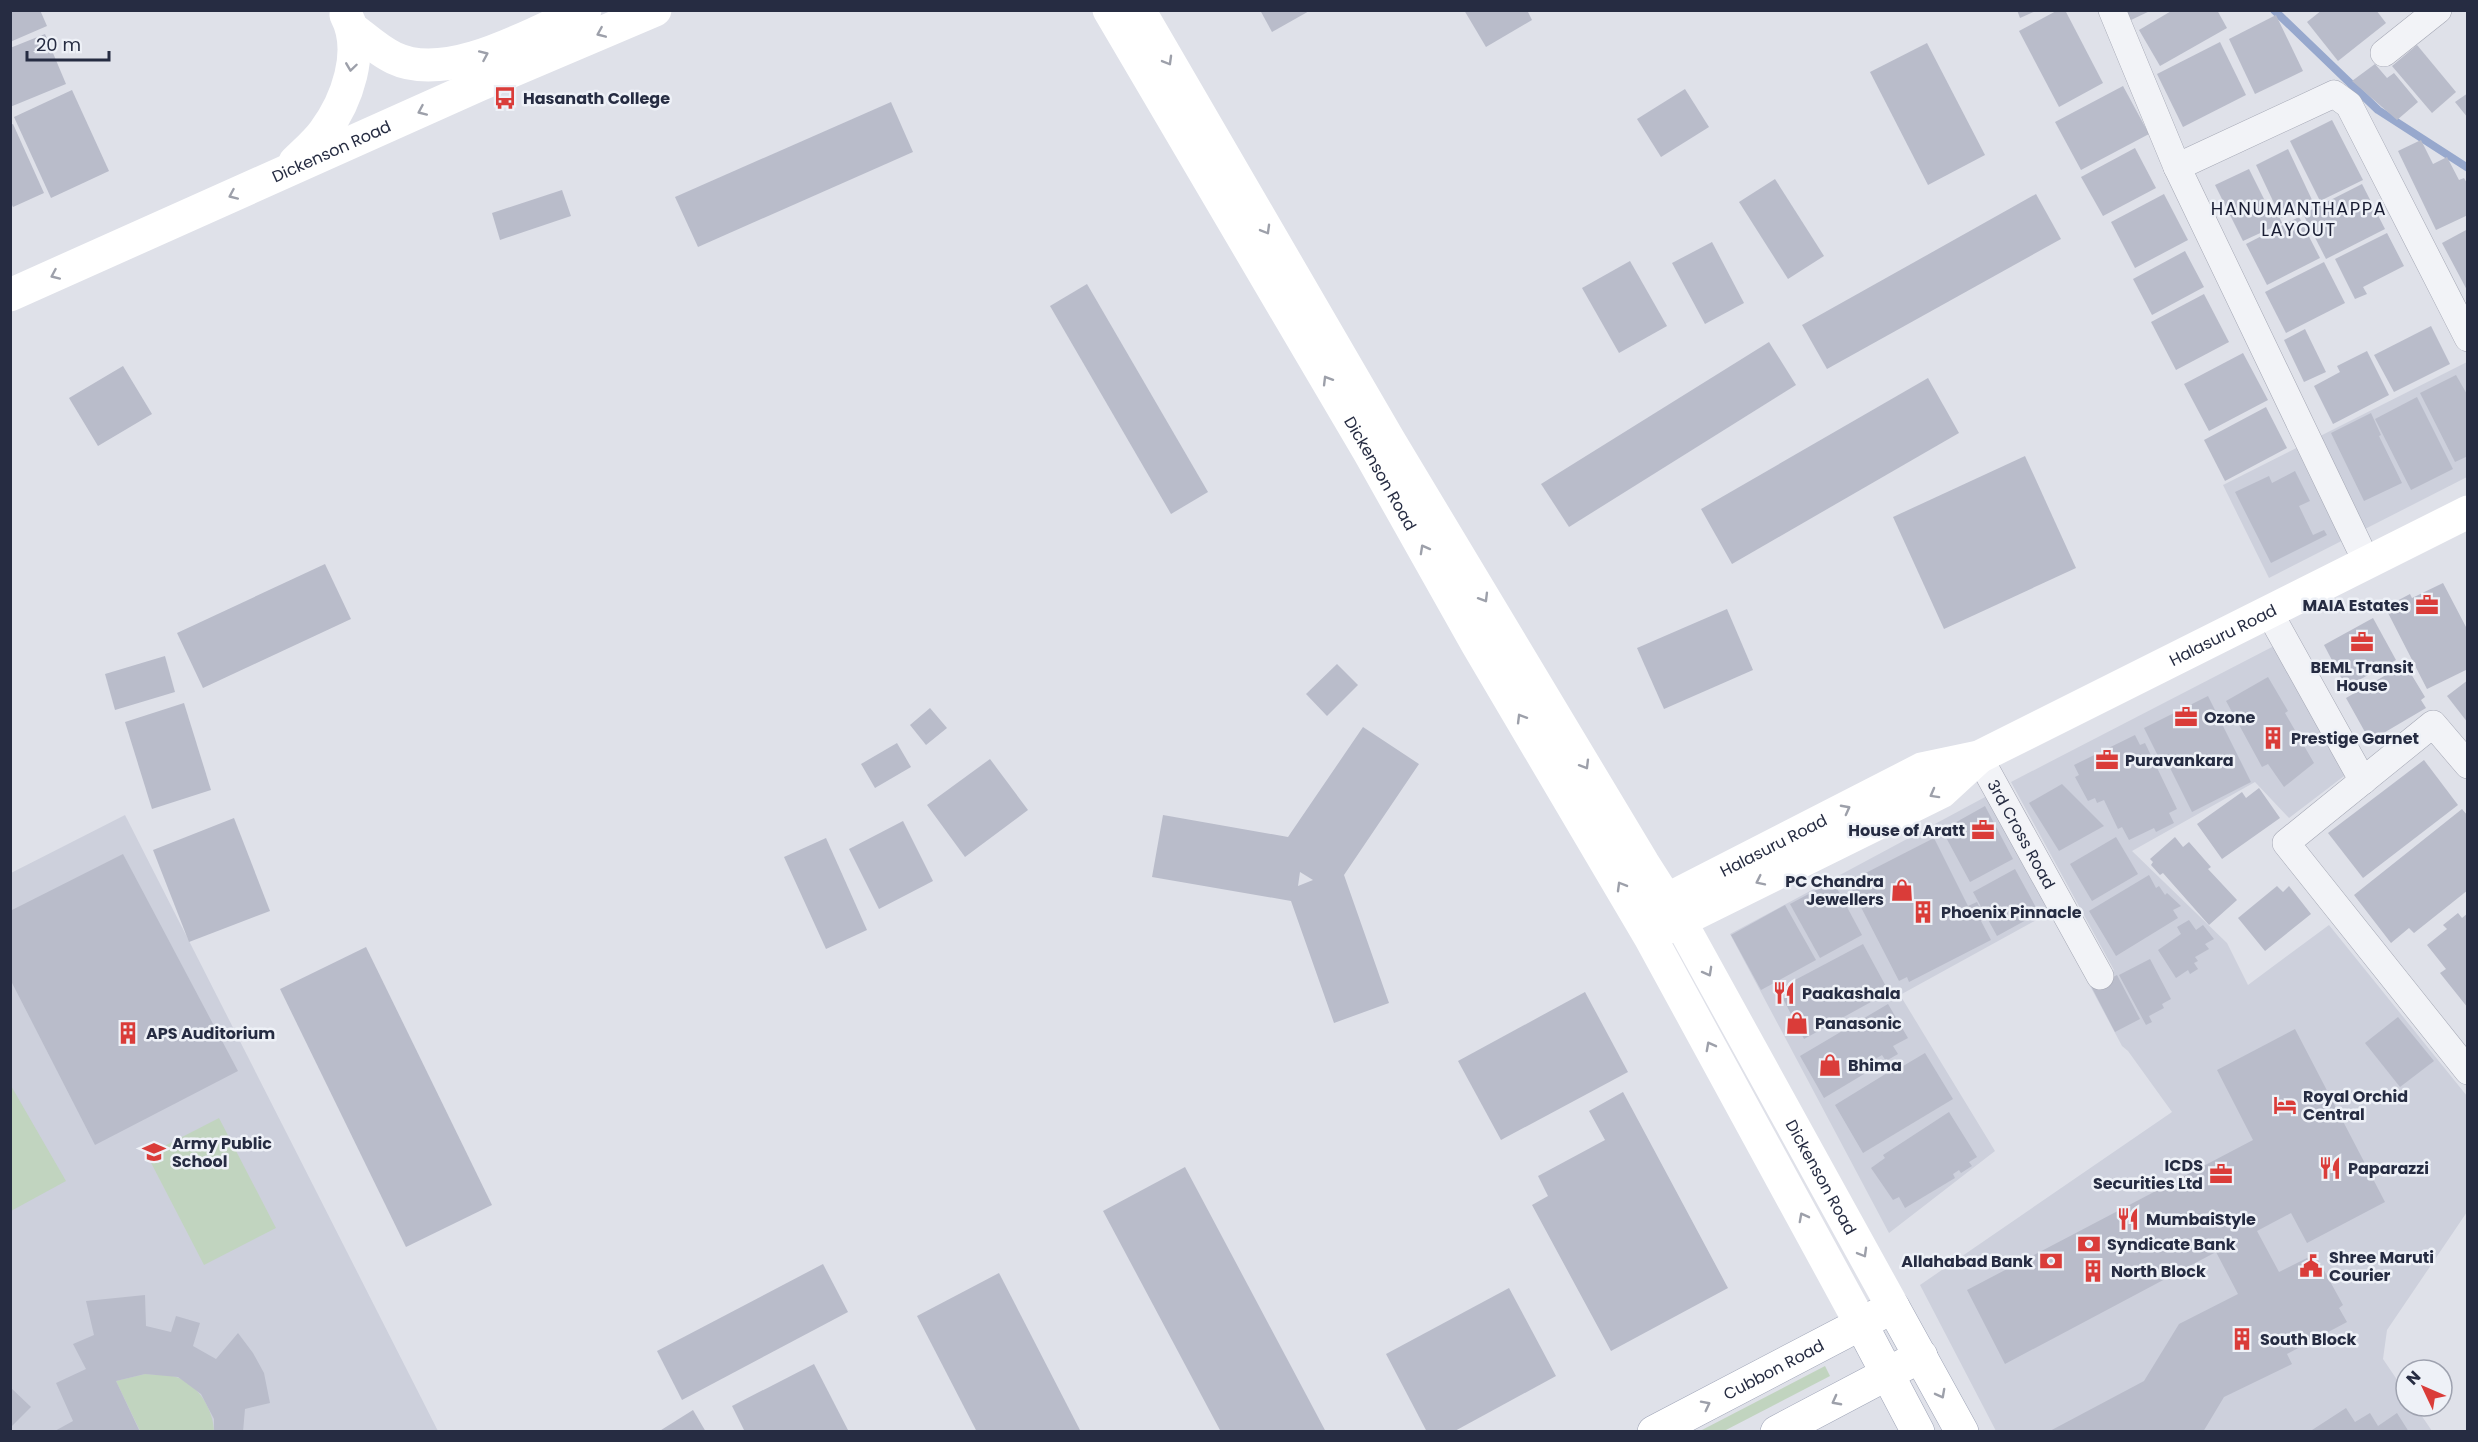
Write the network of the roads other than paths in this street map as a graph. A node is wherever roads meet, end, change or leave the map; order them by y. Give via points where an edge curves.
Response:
1 (585, 10) edge
2 (655, 10) edge
3 (2112, 10) edge
4 (2438, 10) edge
5 (1122, 13) edge
6 (349, 20) edge
7 (2384, 53) dead end
8 (2177, 167) junction
9 (287, 171) junction
10 (10, 295) edge
11 (2468, 338) edge
12 (2468, 512) edge
13 (2367, 563) junction
14 (2269, 612) junction
15 (1979, 757) junction
16 (2468, 765) edge
17 (2363, 781) junction
18 (1674, 910) junction
19 (1644, 926) junction
20 (2100, 976) dead end
21 (2468, 1071) edge
22 (1893, 1307) junction
23 (1861, 1324) junction
24 (1921, 1356) junction
25 (1888, 1375) junction
26 (1654, 1431) edge
27 (1777, 1431) edge
28 (1918, 1431) edge
29 (1962, 1431) edge

6 -> 1 main road via 381,51 397,60 435,66 473,60
2 -> 9 main road, Dickenson Road
3 - 8 street
4 - 7 street
5 -> 18 main road, Dickenson Road via 1389,440
19 -> 5 main road, Dickenson Road via 1477,644
6 -> 9 main road via 353,60 347,91 324,132
8 - 11 street via 2334,94 2349,105
8 - 13 street
9 -> 10 main road, Dickenson Road
12 - 13 main road, Halasuru Road
13 - 14 main road, Halasuru Road
14 - 15 main road, Halasuru Road
14 - 17 street
15 - 18 main road, Halasuru Road via 1941,792
15 - 20 street, 3rd Cross Road
16 - 17 street via 2433,724
17 - 21 street via 2286,843
18 - 19 main road
18 -> 22 main road, Dickenson Road
23 -> 19 main road, Dickenson Road
22 - 23 main road, Cubbon Road
22 - 24 main road, Dickenson Road
23 - 25 main road, Dickenson Road
26 -> 23 main road, Cubbon Road
24 - 25 main road
24 -> 29 main road, Dickenson Road
25 -> 27 main road
25 - 28 main road, Dickenson Road

